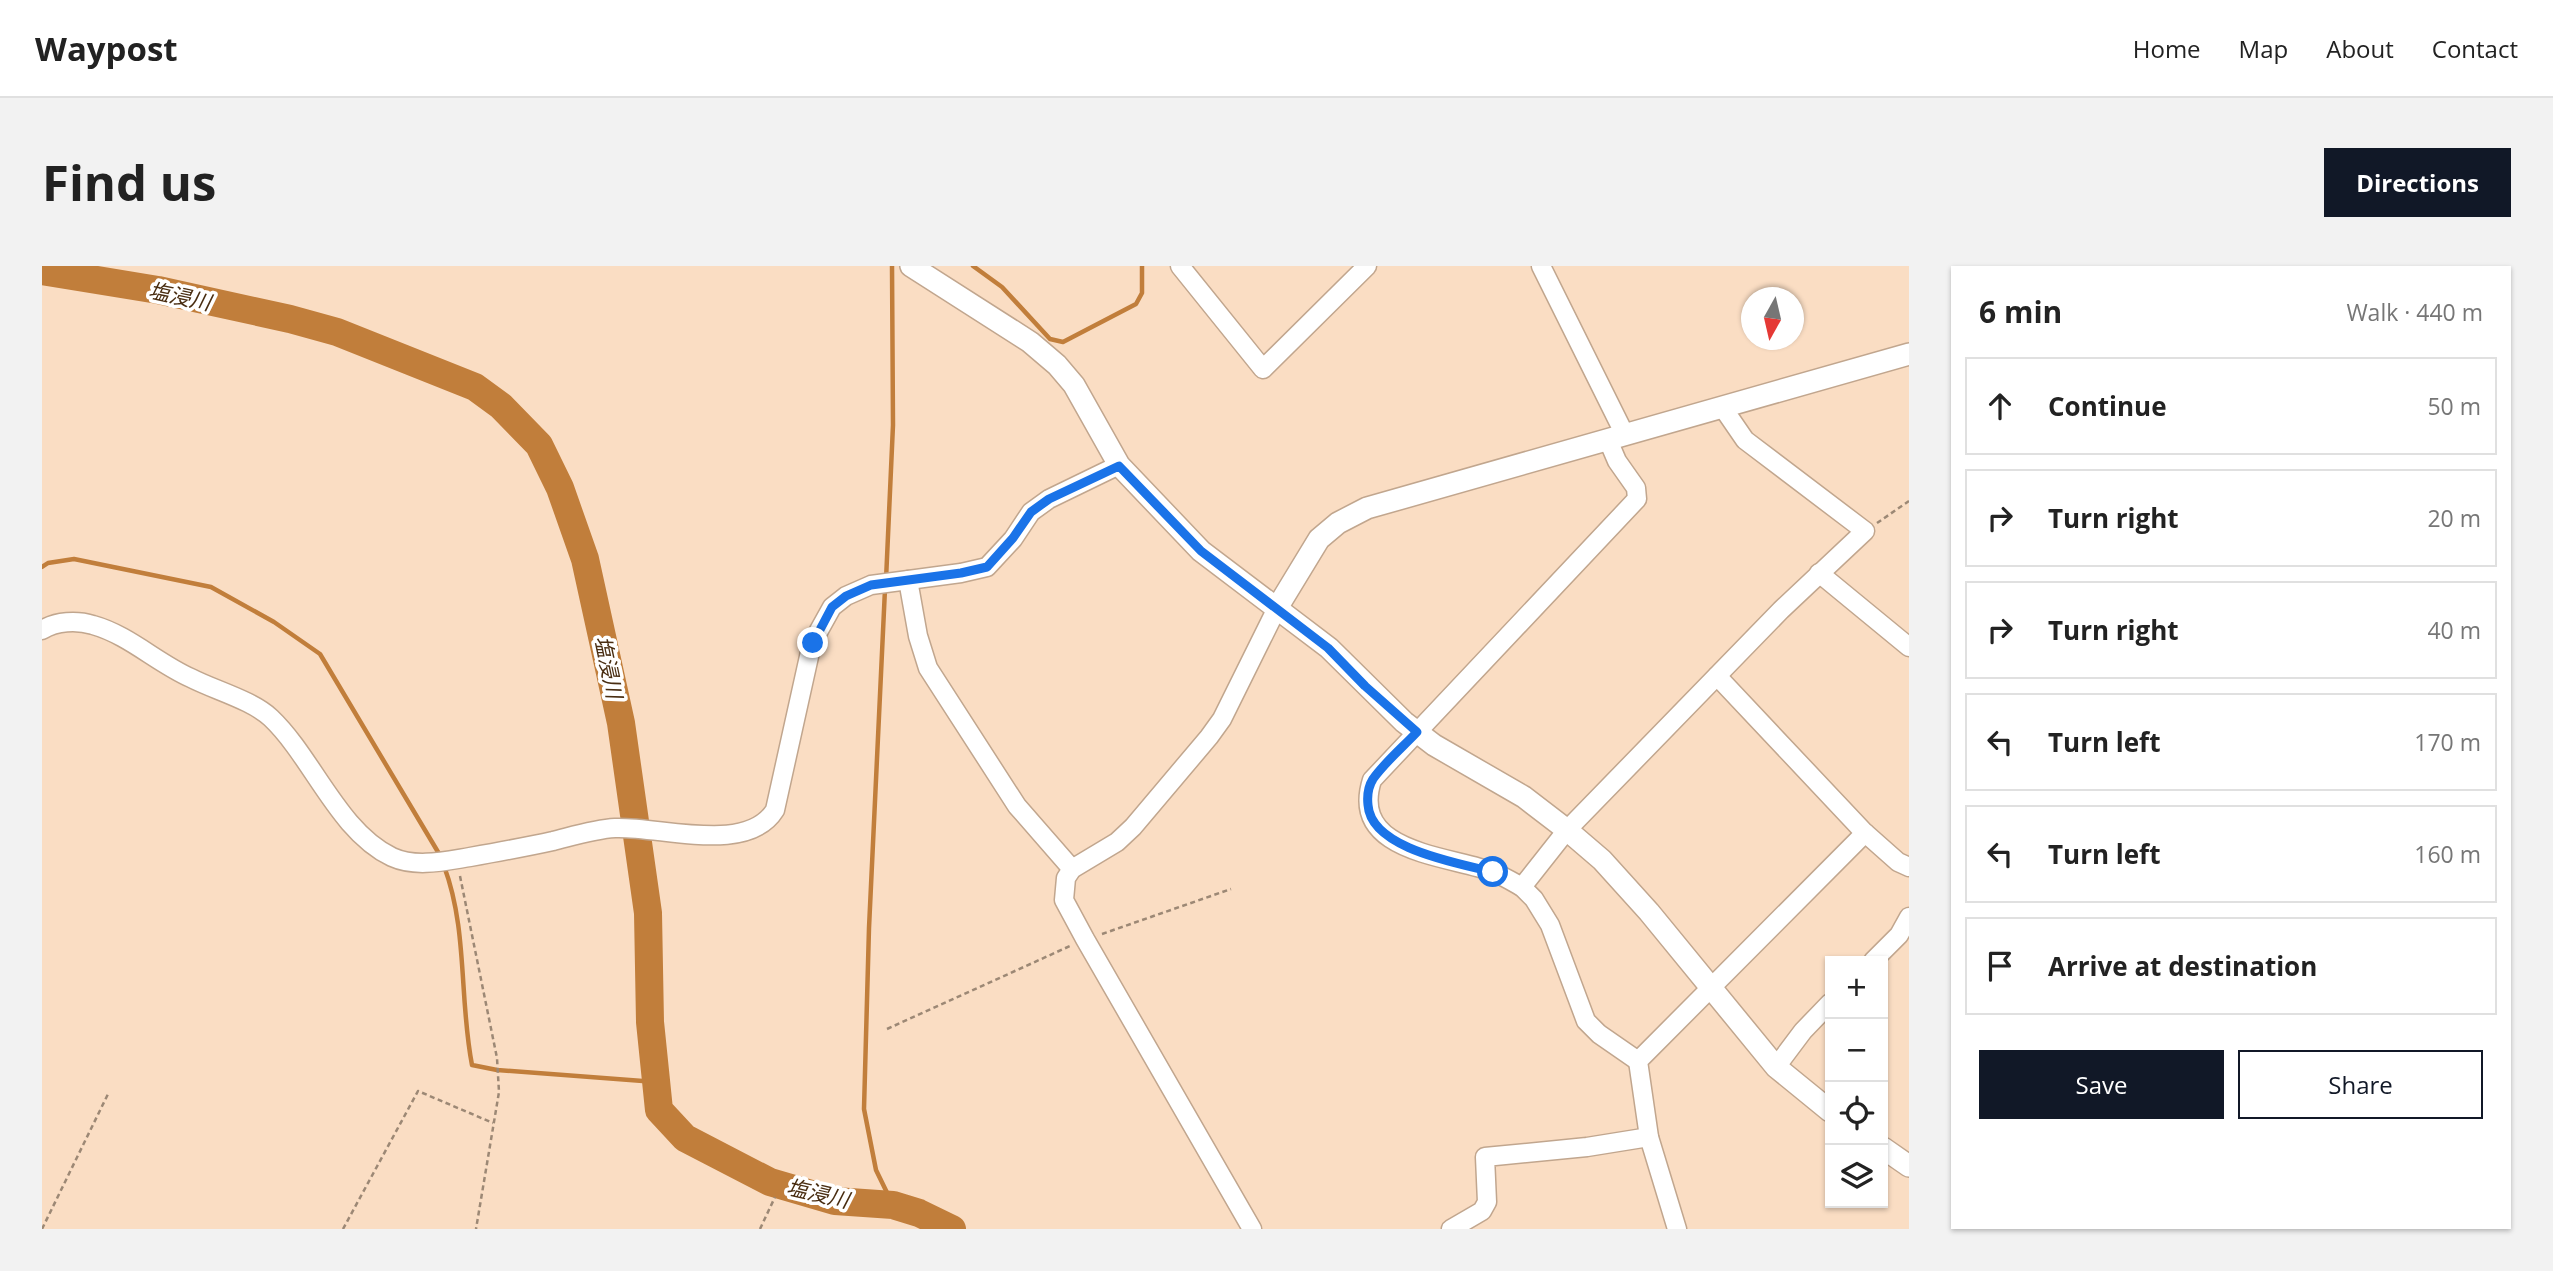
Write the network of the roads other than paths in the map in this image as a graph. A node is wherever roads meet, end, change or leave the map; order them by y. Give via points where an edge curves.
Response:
1 (911, 266) edge
2 (1180, 266) edge
3 (1367, 266) edge
4 (1541, 266) edge
5 (1909, 354) edge
6 (1723, 408) junction
7 (1616, 438) junction
8 (1119, 466) junction
9 (1819, 573) junction
10 (908, 580) junction
11 (1277, 608) junction
12 (42, 630) edge
13 (1909, 647) edge
14 (1717, 676) junction
15 (1417, 732) junction
16 (1567, 830) junction
17 (1865, 833) junction
18 (1909, 867) edge
19 (1072, 869) junction
20 (1522, 887) junction
21 (1909, 917) edge
22 (1878, 956) edge
23 (1712, 987) junction
24 (1825, 1008) edge
25 (1638, 1061) junction
26 (1776, 1068) junction
27 (1825, 1107) edge
28 (1648, 1137) junction
29 (1888, 1151) edge
30 (1909, 1166) edge
31 (1252, 1229) edge
32 (1451, 1229) edge
33 (1677, 1229) edge

1 - 8 street via 1030,342 1057,365 1074,385
2 - 3 street via 1263,369
4 - 7 street via 1619,419
5 - 6 street
6 - 7 street
6 - 9 street via 1745,440 1865,531
7 - 11 street via 1367,508 1319,539
7 - 15 street via 1617,461 1636,488 1637,499
8 - 10 street via 1031,512 987,567
8 - 11 street via 1201,551
9 - 13 street
9 - 14 street
10 - 12 street via 871,585 832,607 813,643 775,810 768,822 724,836 617,828 424,863 404,862 373,845 354,827 270,716 92,624 70,622
10 - 19 street via 928,668 1017,806
11 - 15 street via 1328,648
11 - 19 street via 1209,737 1117,842
14 - 16 street
14 - 17 street
15 - 16 street via 1524,797
15 - 20 street via 1373,780 1367,796 1369,815 1385,835 1406,847 1493,872
16 - 20 street
16 - 23 street via 1602,860
17 - 18 street
17 - 23 street
19 - 31 street via 1066,878 1064,900
20 - 25 street via 1549,925 1586,1021
21 - 22 street
23 - 25 street
23 - 26 street
24 - 26 street
25 - 28 street
26 - 27 street
28 - 32 street via 1485,1157 1487,1202 1482,1211
28 - 33 street
29 - 30 street

